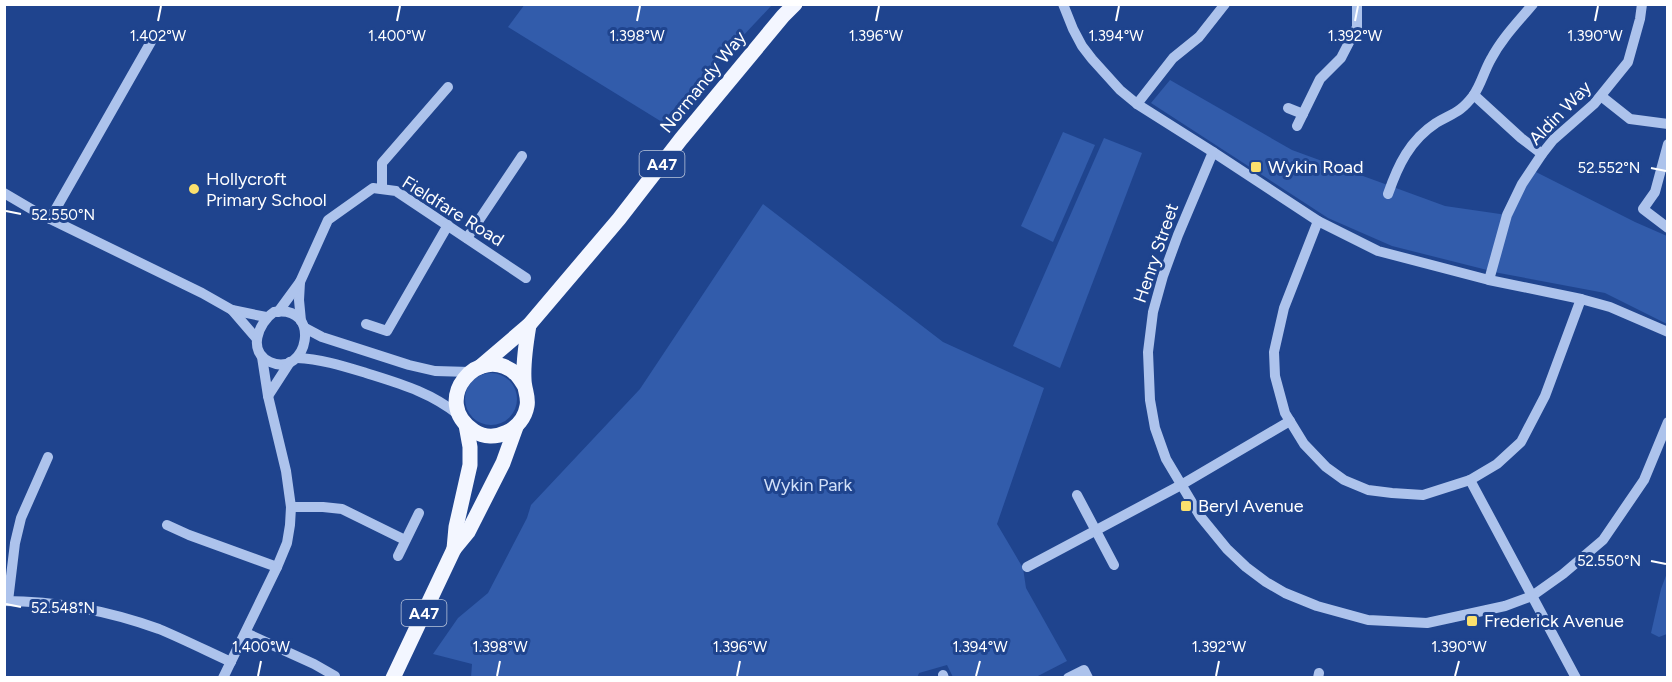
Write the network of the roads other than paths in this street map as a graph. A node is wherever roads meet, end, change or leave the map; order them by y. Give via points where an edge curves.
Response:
1 (795, 4) edge
2 (1063, 4) edge
3 (1225, 4) edge
4 (1357, 4) edge
5 (1533, 4) edge
6 (1641, 4) edge
7 (152, 40) dead end
8 (448, 87) dead end
9 (1474, 95) junction
10 (1601, 96) junction
11 (1137, 104) junction
12 (1288, 108) dead end
13 (1303, 114) junction
14 (1668, 124) edge
15 (1297, 126) dead end
16 (1668, 144) edge
17 (1213, 152) junction
18 (1542, 154) junction
19 (522, 156) dead end
20 (382, 189) junction
21 (4, 193) edge
22 (1388, 194) dead end
23 (50, 219) junction
24 (1318, 221) junction
25 (448, 225) junction
26 (1668, 228) edge
27 (467, 238) junction
28 (526, 278) dead end
29 (1489, 280) junction
30 (300, 282) junction
31 (1581, 299) junction
32 (232, 310) junction
33 (278, 312) junction
34 (266, 317) junction
35 (366, 324) dead end
36 (303, 325) junction
37 (529, 325) junction
38 (1668, 332) edge
39 (257, 339) junction
40 (262, 357) junction
41 (293, 360) junction
42 (475, 370) junction
43 (524, 385) junction
44 (268, 396) junction
45 (463, 420) junction
46 (1290, 422) junction
47 (1668, 422) edge
48 (516, 427) junction
49 (48, 457) dead end
50 (1470, 480) junction
51 (1181, 485) junction
52 (1077, 495) dead end
53 (291, 507) junction
54 (419, 513) dead end
55 (167, 525) dead end
56 (1096, 529) junction
57 (405, 540) junction
58 (454, 549) junction
59 (398, 556) dead end
60 (1114, 565) dead end
61 (277, 567) junction
62 (1027, 567) dead end
63 (1532, 596) junction
64 (6, 601) edge
65 (246, 633) junction
66 (231, 662) junction
67 (335, 676) edge
68 (223, 678) edge
69 (393, 678) edge
70 (1068, 678) edge
71 (1088, 678) edge
72 (1576, 678) edge

1 - 37 main road, Normandy Way / A47
2 - 11 street via 1092,59
3 - 11 street via 1199,37 1173,58
4 - 13 street via 1357,27 1341,58 1320,79
5 - 9 street via 1504,37
6 - 10 street, Aldin Way via 1628,62
7 - 23 street
8 - 20 street via 382,163
9 - 18 street
9 - 22 street via 1460,111 1435,124 1410,145
10 - 14 street via 1630,119
10 - 18 street, Aldin Way
11 - 17 street
12 - 13 street
13 - 15 street
16 - 26 street via 1655,192 1643,209
17 - 24 street
17 - 51 street, Henry Street via 1162,276 1148,352 1155,428
18 - 29 street, Aldin Way via 1507,215
19 - 27 street
20 - 25 street, Fieldfare Road via 396,191
20 - 30 street, Fieldfare Road via 373,188 328,219
21 - 23 street
23 - 32 street
24 - 29 street via 1378,251
24 - 46 street via 1284,308 1274,352 1275,376
25 - 27 street, Fieldfare Road
25 - 35 street via 387,331
27 - 28 street, Fieldfare Road
29 - 31 street
30 - 33 street, Fieldfare Road
30 - 36 street, Fieldfare Road
31 - 38 street
31 - 50 street via 1545,396 1521,442 1497,464
32 - 34 street
32 - 39 street
33 - 34 street
33 - 36 street via 296,316
34 - 39 street
36 - 41 street via 304,344
36 - 42 street via 322,337 409,365 435,371
37 - 42 main road, Normandy Way / A47
37 - 43 main road via 523,360
39 - 40 street
40 - 41 street via 276,364
40 - 44 street
41 - 44 street
41 - 45 street via 337,364 410,387 434,397
42 - 43 main road via 493,365 506,368
42 - 45 main road via 462,381 457,392 456,404
43 - 48 main road via 527,407
44 - 53 street
45 - 48 main road via 477,433 490,436
45 - 58 main road, A47 via 470,465
46 - 50 street via 1326,467 1368,490 1423,495
46 - 51 street
47 - 63 street, Henry Street via 1644,480 1603,540
48 - 58 main road, A47 via 468,532
49 - 64 street via 21,518
50 - 63 street
51 - 56 street
51 - 63 street, Henry Street via 1213,533 1246,567 1286,593 1317,606 1368,620 1427,623
52 - 56 street
53 - 57 street via 342,509
53 - 61 street via 287,543
54 - 57 street
55 - 61 street
56 - 60 street
56 - 62 street
57 - 59 street
58 - 69 main road, A47
61 - 65 street
63 - 72 street
64 - 66 street via 96,610 161,630
65 - 66 street
65 - 67 street
66 - 68 street
70 - 71 street via 1084,670

